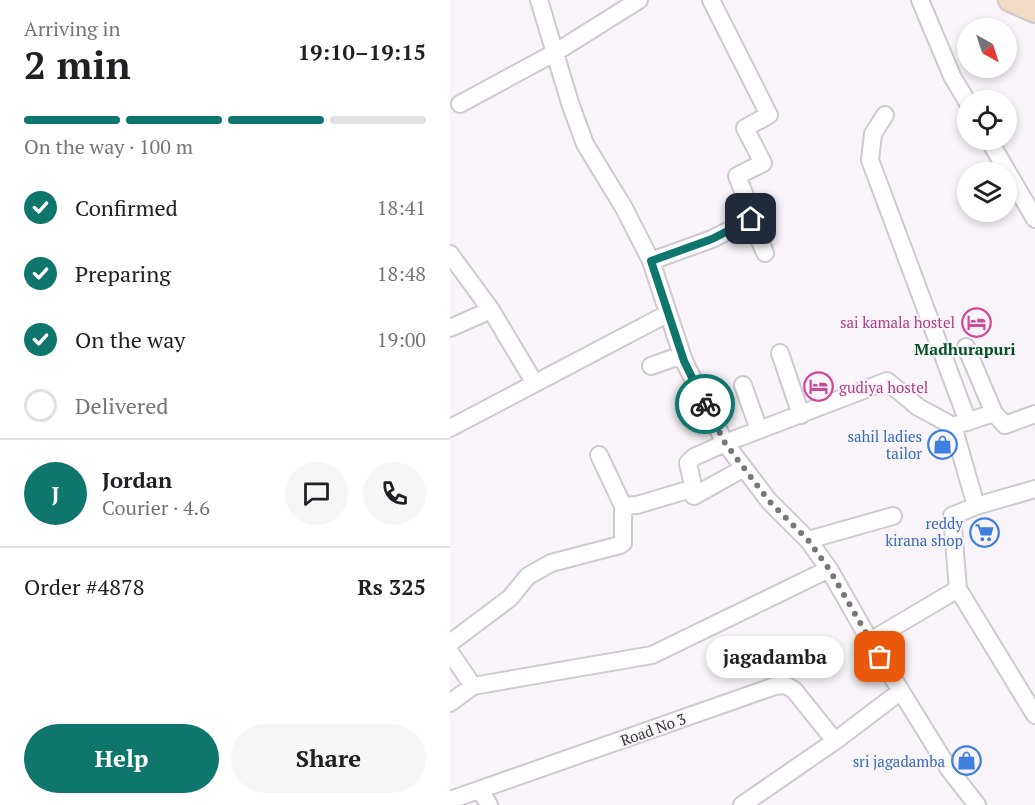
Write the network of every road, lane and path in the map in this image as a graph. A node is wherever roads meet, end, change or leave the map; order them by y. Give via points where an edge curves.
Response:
1 (539, 0) edge
2 (639, 0) edge
3 (711, 0) edge
4 (921, 0) edge
5 (1010, 0) edge
6 (1035, 11) edge
7 (556, 52) junction
8 (960, 90) edge
9 (460, 104) dead end
10 (885, 115) dead end
11 (995, 150) edge
12 (751, 219) junction
13 (1035, 219) edge
14 (450, 254) edge
15 (765, 254) dead end
16 (651, 261) junction
17 (491, 310) junction
18 (667, 314) junction
19 (450, 328) edge
20 (966, 347) dead end
21 (780, 353) dead end
22 (682, 355) junction
23 (651, 366) dead end
24 (534, 382) junction
25 (743, 385) dead end
26 (994, 413) junction
27 (1035, 414) edge
28 (801, 415) junction
29 (961, 424) junction
30 (450, 428) edge
31 (759, 430) junction
32 (725, 443) junction
33 (599, 455) dead end
34 (744, 468) junction
35 (1035, 489) edge
36 (694, 496) dead end
37 (623, 506) junction
38 (976, 506) junction
39 (893, 516) dead end
40 (808, 540) junction
41 (829, 569) junction
42 (958, 589) junction
43 (870, 641) junction
44 (450, 643) edge
45 (450, 652) edge
46 (473, 686) junction
47 (901, 690) junction
48 (450, 703) edge
49 (1035, 715) edge
50 (835, 741) junction
51 (480, 790) junction
52 (450, 800) edge
53 (489, 805) edge
54 (742, 805) edge
55 (977, 805) edge

1 - 7 street
2 - 7 street
3 - 12 street via 769,116 745,128 762,163 737,176 754,218
4 - 8 street
5 - 6 main road
7 - 9 street
7 - 16 street via 585,144
10 - 29 street via 873,134 870,160
11 - 13 street
12 - 15 street
12 - 16 street via 712,239
14 - 17 street
16 - 18 street
17 - 19 street
17 - 24 street
18 - 22 street
18 - 24 street
20 - 26 street
21 - 28 street
22 - 23 street
22 - 32 street
24 - 30 street
25 - 31 street
26 - 27 street via 1005,425
26 - 29 street
28 - 29 street via 887,381 918,407
28 - 31 street
29 - 38 street
31 - 32 street
32 - 34 street
32 - 37 street via 690,460 691,489
33 - 37 street
34 - 36 street
34 - 40 street via 769,501
35 - 38 street
37 - 44 street via 624,543 551,563 528,576 510,598
38 - 42 street via 952,516
39 - 40 street
40 - 41 street
41 - 43 street
41 - 46 street via 652,655
42 - 43 street
42 - 49 street
43 - 47 street
45 - 46 street
46 - 48 street
47 - 50 street
47 - 55 street via 949,769
50 - 51 street, Road No 3 via 794,690 785,685 775,686
50 - 54 street
51 - 52 street, Road No 3
51 - 53 street

